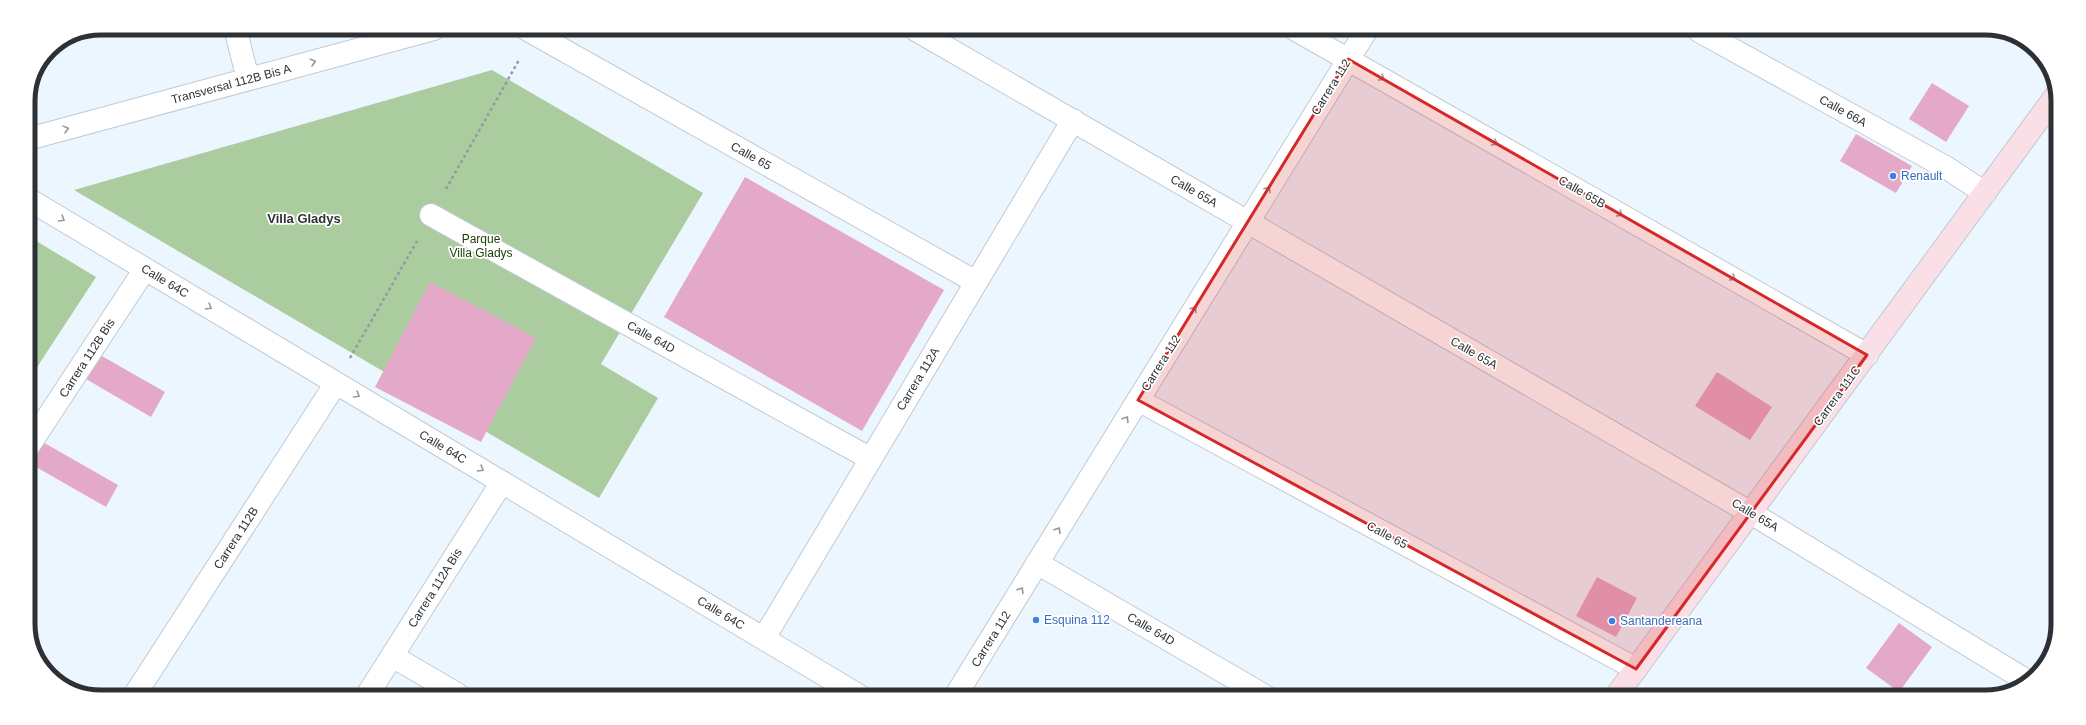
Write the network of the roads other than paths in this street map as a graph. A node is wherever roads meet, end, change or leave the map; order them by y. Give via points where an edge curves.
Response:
1 (237, 35) edge
2 (412, 35) edge
3 (537, 35) edge
4 (925, 35) edge
5 (1305, 35) edge
6 (1363, 35) edge
7 (1706, 35) edge
8 (1348, 59) junction
9 (248, 79) junction
10 (2051, 102) edge
11 (1073, 120) junction
12 (35, 137) edge
13 (1985, 193) junction
14 (35, 203) edge
15 (431, 215) dead end
16 (1248, 222) junction
17 (145, 269) junction
18 (976, 282) junction
19 (1867, 355) junction
20 (336, 383) junction
21 (1138, 400) junction
22 (35, 436) edge
23 (871, 459) junction
24 (502, 482) junction
25 (1751, 512) junction
26 (1038, 563) junction
27 (764, 638) junction
28 (392, 656) junction
29 (1636, 669) junction
30 (2023, 678) edge
31 (138, 690) edge
32 (371, 690) edge
33 (450, 690) edge
34 (850, 690) edge
35 (959, 690) edge
36 (1255, 690) edge
37 (1620, 690) edge

1 - 9 street
9 -> 2 street, Transversal 112B Bis A
3 - 18 street, Calle 65
4 - 11 street, Calle 65A
5 - 8 street, Calle 65B
6 - 8 street, Carrera 112
7 - 13 street, Calle 66A via 1947,168
16 -> 8 street, Carrera 112
8 -> 19 street, Calle 65B
12 -> 9 street, Transversal 112B Bis A
10 - 13 main road, Carrera 111C
11 - 16 street, Calle 65A
11 - 18 street, Carrera 112A
13 - 19 main road, Carrera 111C
14 -> 17 street, Calle 64C
15 - 23 street, Calle 64D
21 -> 16 street, Carrera 112
16 - 25 street, Calle 65A
17 -> 20 street, Calle 64C
17 - 22 street, Carrera 112B Bis
18 - 23 street, Carrera 112A
19 - 25 main road, Carrera 111C
20 -> 24 street, Calle 64C
20 - 31 street, Carrera 112B
26 -> 21 street, Carrera 112
21 - 29 street, Calle 65
23 - 27 street, Carrera 112A
24 - 27 street, Calle 64C
24 - 28 street, Carrera 112A Bis
25 - 29 main road, Carrera 111C
25 - 30 street, Calle 65A
35 -> 26 street, Carrera 112
26 - 36 street, Calle 64D
27 - 34 street, Calle 64C
28 - 32 street, Carrera 112A Bis
28 - 33 street
29 - 37 main road, Carrera 111C

